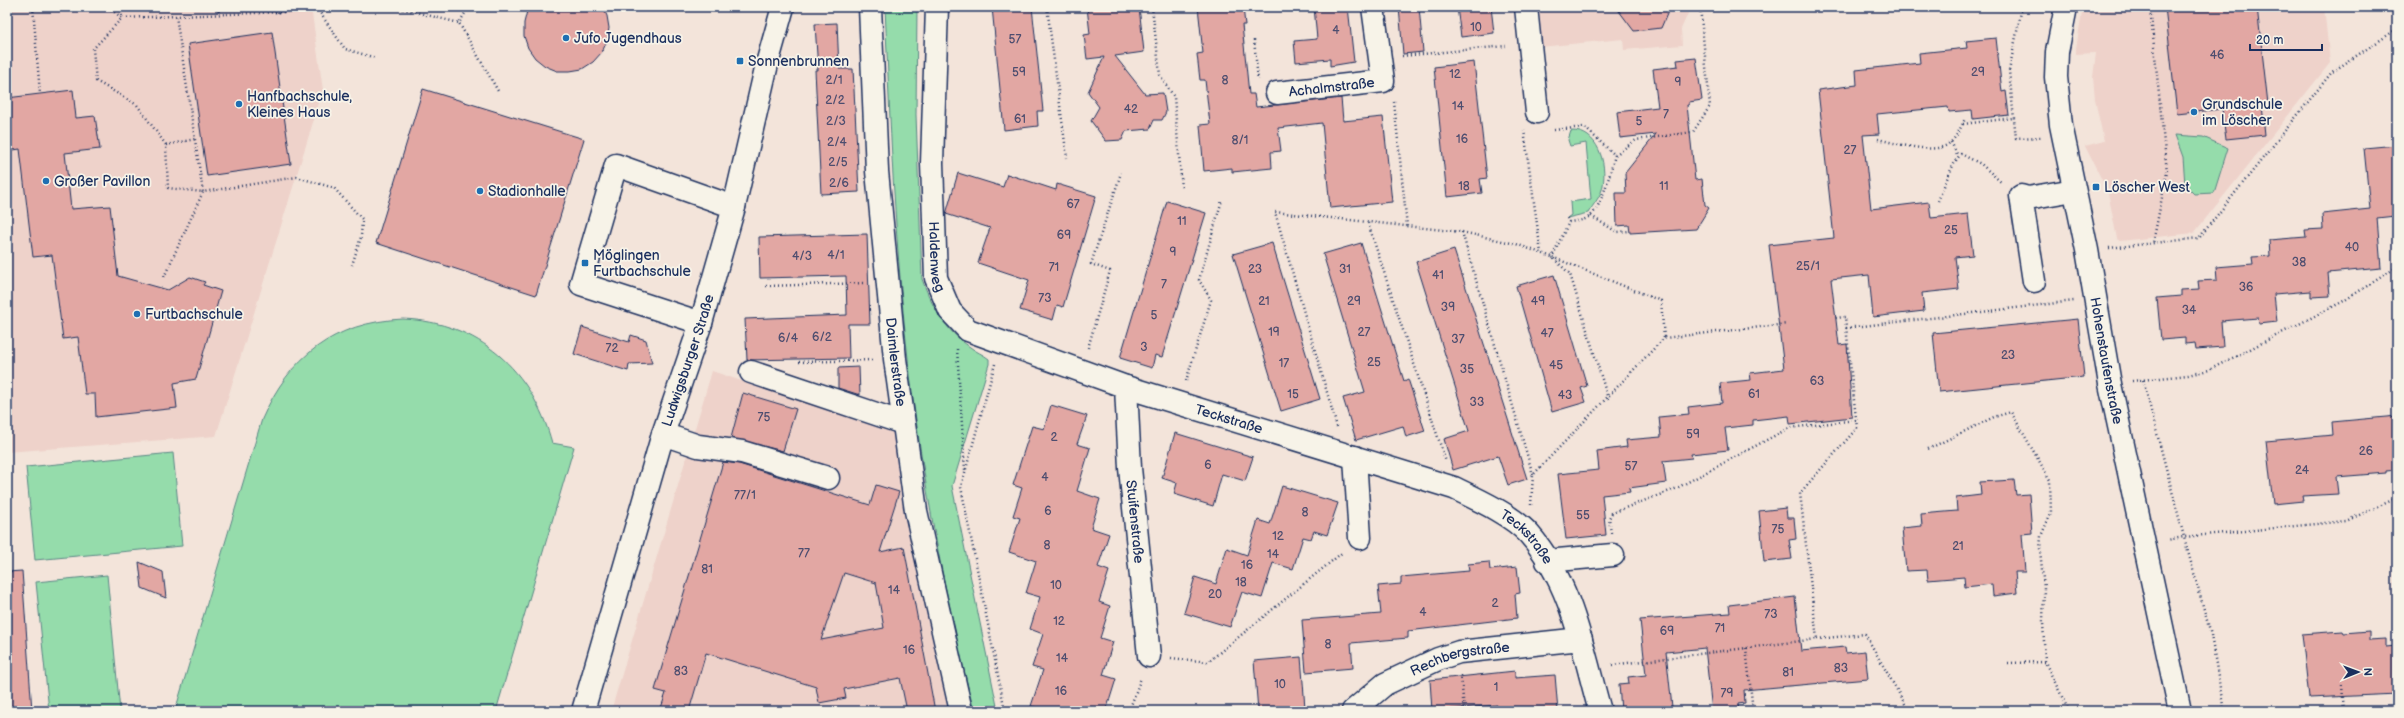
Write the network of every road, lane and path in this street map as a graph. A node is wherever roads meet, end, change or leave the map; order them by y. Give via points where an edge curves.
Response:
1 (33, 7) edge
2 (108, 7) edge
3 (121, 7) edge
4 (218, 7) edge
5 (329, 7) edge
6 (395, 7) edge
7 (470, 7) edge
8 (783, 7) edge
9 (870, 7) edge
10 (937, 7) edge
11 (1047, 7) edge
12 (1152, 7) edge
13 (1373, 7) edge
14 (1526, 7) edge
15 (1700, 7) edge
16 (2022, 7) edge
17 (2066, 7) edge
18 (2150, 7) edge
19 (316, 9) edge
20 (220, 14) junction
21 (176, 16) junction
22 (122, 18) junction
23 (459, 23) junction
24 (2397, 29) edge
25 (1254, 40) dead end
26 (1530, 44) junction
27 (376, 58) dead end
28 (1380, 58) junction
29 (1383, 81) junction
30 (498, 90) dead end
31 (1277, 93) joint
32 (40, 94) dead end
33 (1537, 112) joint
34 (2012, 118) junction
35 (1965, 120) dead end
36 (1963, 124) junction
37 (1554, 130) dead end
38 (2045, 137) dead end
39 (195, 139) junction
40 (1878, 139) dead end
41 (1951, 142) junction
42 (166, 145) junction
43 (1615, 155) junction
44 (1958, 156) junction
45 (1067, 158) dead end
46 (1121, 173) dead end
47 (1182, 189) dead end
48 (2074, 190) junction
49 (203, 192) junction
50 (2021, 196) junction
51 (1222, 200) dead end
52 (1938, 201) dead end
53 (734, 207) junction
54 (1591, 216) junction
55 (1567, 218) dead end
56 (1569, 222) junction
57 (1368, 223) junction
58 (1407, 226) junction
59 (1462, 232) junction
60 (1630, 232) dead end
61 (2152, 243) junction
62 (2087, 250) junction
63 (1541, 252) junction
64 (1552, 257) junction
65 (352, 265) dead end
66 (2397, 267) edge
67 (164, 277) dead end
68 (2034, 280) dead end
69 (887, 282) junction
70 (766, 286) dead end
71 (2071, 294) dead end
72 (2095, 299) junction
73 (2072, 302) junction
74 (955, 315) junction
75 (1836, 318) dead end
76 (701, 323) junction
77 (1787, 324) dead end
78 (1846, 328) junction
79 (1664, 338) junction
80 (1001, 343) junction
81 (895, 359) junction
82 (794, 362) dead end
83 (1081, 371) junction
84 (751, 372) dead end
85 (2142, 380) junction
86 (2110, 384) junction
87 (1126, 387) junction
88 (1608, 399) junction
89 (1179, 403) junction
90 (1856, 420) junction
91 (903, 423) junction
92 (663, 434) junction
93 (1928, 449) dead end
94 (1350, 456) junction
95 (965, 473) junction
96 (1533, 475) junction
97 (828, 478) dead end
98 (1454, 488) junction
99 (2397, 498) edge
100 (1528, 533) junction
101 (2184, 537) junction
102 (1360, 538) joint
103 (2145, 543) junction
104 (1614, 555) joint
105 (1547, 561) junction
106 (1581, 639) junction
107 (1817, 639) junction
108 (1746, 648) junction
109 (1459, 652) junction
110 (1150, 656) junction
111 (2045, 662) junction
112 (2008, 663) dead end
113 (1588, 668) junction
114 (2342, 684) dead end
115 (583, 711) edge
116 (961, 711) edge
117 (1005, 711) edge
118 (1129, 711) edge
119 (1353, 711) edge
120 (1464, 711) edge
121 (1600, 711) edge
122 (1753, 711) edge
123 (1909, 711) edge
124 (2069, 711) edge
125 (2180, 711) edge
126 (2224, 711) edge
127 (2344, 711) edge

1 - 32 path
2 - 22 path
3 - 22 path
4 - 20 path
5 - 19 path
6 - 23 path
7 - 23 path
8 - 53 street, Ludwigsburger Straße
9 - 69 street, Daimlerstraße via 877,171
10 - 74 street, Haldenweg via 932,163 936,278 950,310
11 - 45 path
12 - 47 path via 1160,75 1174,97
13 - 28 street, Achalmstraße
14 - 26 street
15 - 43 path via 1710,106 1693,132 1636,140
16 - 34 path via 2008,70
17 - 48 street, Hohenstaufenstraße via 2057,52 2056,77 2061,125
18 - 61 path via 2167,172
19 - 20 path
19 - 27 path via 345,49
20 - 21 path
21 - 22 path
21 - 39 path
22 - 42 path via 93,49 96,81 137,105
23 - 30 path
24 - 61 path via 2332,72 2199,238
25 - 31 path via 1260,95
26 - 28 path
26 - 33 street
28 - 29 street, Achalmstraße
29 - 31 street, Achalmstraße
29 - 58 path via 1393,100
33 - 63 path via 1524,130
34 - 36 path
34 - 38 path via 2016,138
35 - 36 path
36 - 41 path
37 - 43 path via 1584,127
39 - 42 path
39 - 49 path
40 - 41 path via 1925,147 1946,146
41 - 44 path
42 - 49 path via 168,188
43 - 54 path via 1607,187
44 - 50 path via 1961,154 1981,164 2014,194
44 - 52 path
46 - 83 path via 1091,264 1110,271
48 - 50 street via 2028,198
48 - 62 street, Hohenstaufenstraße
49 - 65 path via 297,177 334,188 362,219 361,237
49 - 67 path
50 - 68 street
51 - 89 path via 1199,280 1211,300
53 - 76 street, Ludwigsburger Straße
53 - 76 street via 616,165 581,284
54 - 56 path
54 - 60 path via 1617,232
55 - 56 path
56 - 64 path
57 - 58 path
57 - 94 path via 1275,212
57 - 98 path
58 - 59 path
59 - 63 path
59 - 96 path
61 - 62 path
62 - 72 street, Hohenstaufenstraße
63 - 64 path
64 - 79 path via 1661,301
64 - 88 path via 1570,274
66 - 85 path via 2342,302 2210,370
69 - 70 path
69 - 81 street, Daimlerstraße
71 - 73 path
72 - 73 path
72 - 86 street, Hohenstaufenstraße
73 - 78 path
74 - 80 street, Haldenweg via 968,330
74 - 95 path
75 - 78 path via 1845,317
76 - 92 street, Ludwigsburger Straße
77 - 79 path
78 - 90 path
79 - 88 path
80 - 83 street, Haldenweg
80 - 95 path
81 - 82 path
81 - 91 street, Daimlerstraße
83 - 87 street, Haldenweg
84 - 91 street
85 - 86 path
85 - 101 path
86 - 103 street, Hohenstaufenstraße
87 - 89 street, Teckstraße
87 - 110 street, Stuifenstraße via 1130,468
88 - 96 path
89 - 94 street, Teckstraße
90 - 104 path via 1790,428 1676,489 1616,511 1609,518
90 - 107 path via 1857,428 1800,493
91 - 116 street, Daimlerstraße via 916,511
92 - 97 street via 698,446 742,452
92 - 115 street, Ludwigsburger Straße
93 - 111 path via 1994,417 2011,412 2036,454 2050,480 2052,499 2051,513 2041,536 2040,550 2044,588 2042,622
94 - 98 street, Teckstraße
94 - 102 street
95 - 117 path via 961,487
96 - 100 path
98 - 100 street, Teckstraße via 1480,501
99 - 101 path via 2346,521
100 - 105 street, Teckstraße
101 - 103 path
101 - 126 path via 2211,635
102 - 110 path via 1208,662
103 - 125 street, Hohenstaufenstraße
104 - 105 street
105 - 106 street, Teckstraße via 1570,606
106 - 109 street, Rechbergstraße
106 - 113 street, Teckstraße
107 - 108 path
107 - 123 path via 1865,634
108 - 113 path
108 - 122 path
109 - 119 street, Rechbergstraße via 1385,684
109 - 120 path
110 - 118 path
111 - 112 path
111 - 124 path
113 - 121 street, Teckstraße
114 - 127 path

